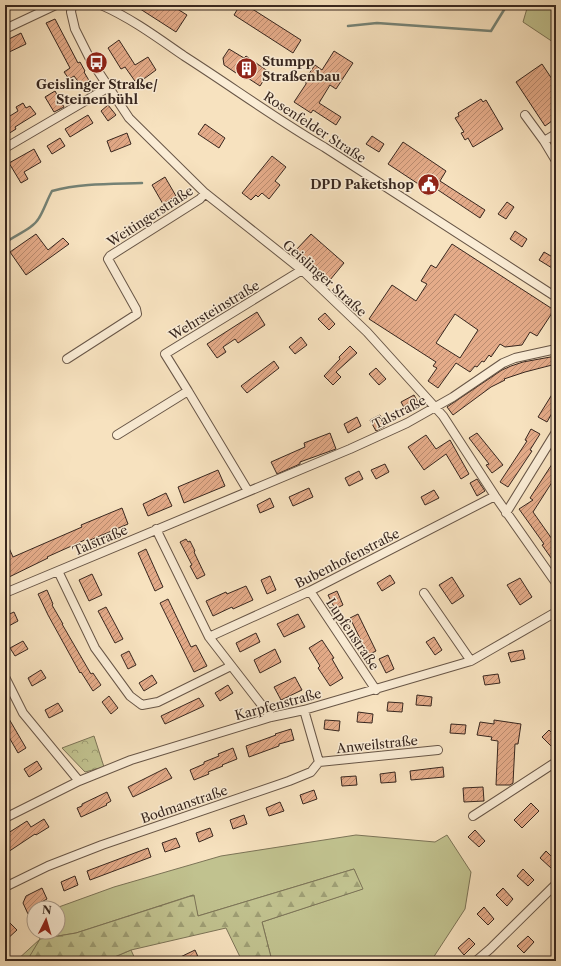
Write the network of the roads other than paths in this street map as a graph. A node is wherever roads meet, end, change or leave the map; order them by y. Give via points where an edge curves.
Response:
1 (56, 5) edge
2 (72, 5) edge
3 (101, 5) edge
4 (5, 29) edge
5 (109, 87) junction
6 (525, 116) dead end
7 (556, 134) edge
8 (544, 141) junction
9 (5, 148) edge
10 (556, 161) edge
11 (206, 193) junction
12 (302, 270) junction
13 (556, 297) edge
14 (556, 350) edge
15 (67, 359) dead end
16 (188, 390) junction
17 (435, 407) junction
18 (556, 432) edge
19 (117, 435) dead end
20 (248, 491) junction
21 (495, 496) junction
22 (506, 513) junction
23 (156, 529) junction
24 (58, 571) junction
25 (556, 583) edge
26 (310, 591) junction
27 (5, 593) edge
28 (424, 593) dead end
29 (556, 612) edge
30 (209, 637) junction
31 (471, 661) junction
32 (231, 666) junction
33 (5, 677) edge
34 (376, 690) junction
35 (304, 710) junction
36 (271, 717) junction
37 (438, 750) dead end
38 (319, 762) junction
39 (556, 762) edge
40 (80, 780) junction
41 (473, 816) dead end
42 (5, 818) edge
43 (556, 884) edge
44 (5, 887) edge
45 (476, 961) edge

1 - 4 street
2 - 5 street, Geislinger Straße via 75,29 90,60
3 - 13 street, Rosenfelder Straße via 167,44
5 - 9 street
5 - 11 street, Geislinger Straße via 130,118
6 - 8 street
7 - 8 street
8 - 10 street
11 - 12 street, Geislinger Straße
11 - 15 street, Weitingerstraße via 110,256 108,259 137,314
12 - 16 street, Wehrsteinstraße via 165,354
12 - 17 street, Geislinger Straße via 367,332
14 - 17 street, Talstraße via 503,363
16 - 19 street
16 - 20 street
17 - 20 street, Talstraße via 364,443
17 - 21 street, Geislinger Straße
18 - 22 street
20 - 23 street, Talstraße
21 - 22 street, Geislinger Straße
21 - 26 street, Bubenhofenstraße
22 - 25 street, Geislinger Straße
23 - 24 street, Talstraße
23 - 30 street
24 - 27 street, Talstraße
24 - 32 street via 95,648 130,696 142,705 158,702
26 - 30 street, Bubenhofenstraße
26 - 34 street, Lupfenstraße
28 - 31 street
29 - 31 street, Karpfenstraße
30 - 32 street
31 - 34 street, Karpfenstraße
32 - 36 street
33 - 40 street via 23,713
34 - 35 street, Karpfenstraße
35 - 36 street, Karpfenstraße
35 - 38 street
36 - 40 street, Karpfenstraße via 131,760
37 - 38 street, Anweilstraße
38 - 44 street, Bodmanstraße via 311,772 289,781 102,845 48,866
39 - 41 street
40 - 42 street, Karpfenstraße
43 - 45 street

